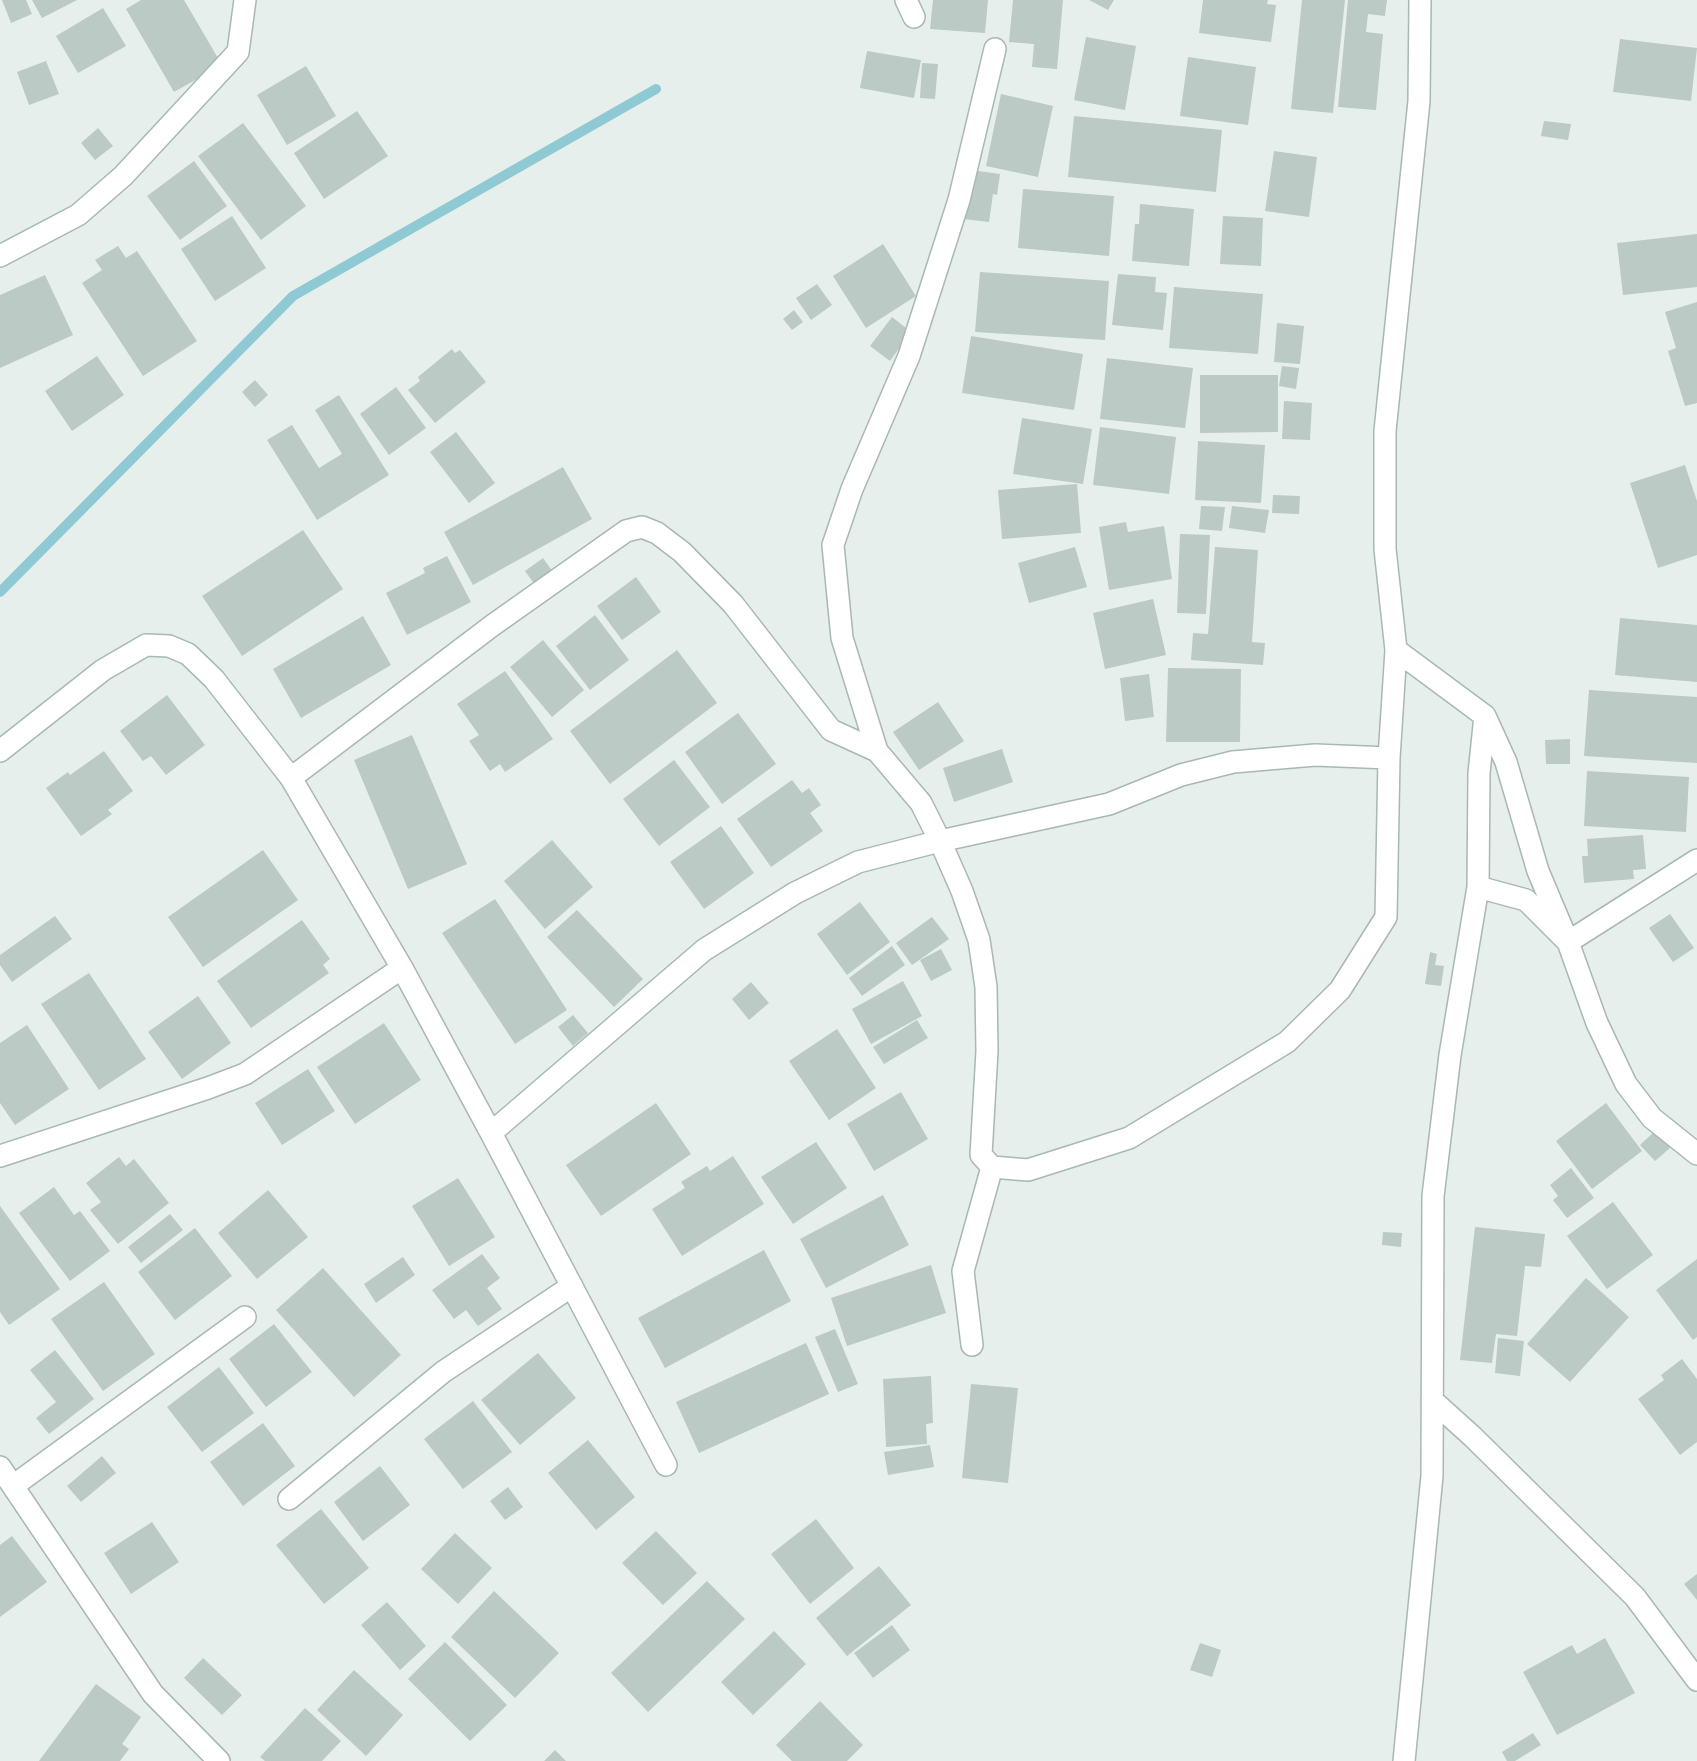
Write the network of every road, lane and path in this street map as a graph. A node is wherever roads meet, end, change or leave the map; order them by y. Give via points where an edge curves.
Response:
1 (245, 0) edge
2 (1420, 0) edge
3 (995, 48) dead end
4 (0, 256) edge
5 (1396, 650) junction
6 (1485, 716) junction
7 (0, 751) edge
8 (877, 751) junction
9 (1389, 758) junction
10 (291, 778) junction
11 (940, 841) junction
12 (1697, 860) edge
13 (1478, 887) junction
14 (1568, 942) junction
15 (402, 968) junction
16 (491, 1133) junction
17 (1697, 1154) edge
18 (0, 1156) edge
19 (992, 1167) junction
20 (572, 1286) junction
21 (245, 1317) dead end
22 (972, 1345) dead end
23 (1432, 1400) junction
24 (666, 1465) dead end
25 (0, 1467) edge
26 (13, 1486) junction
27 (289, 1499) dead end
28 (1697, 1680) edge
29 (219, 1761) edge
30 (1404, 1761) edge

1 - 4 street via 239,52 123,176 78,215
2 - 5 street via 1419,101 1385,431 1385,549
3 - 8 street via 959,200 909,356 833,545 842,638
5 - 6 street
5 - 9 street
6 - 13 street via 1479,773
6 - 14 street via 1506,761 1538,872
7 - 10 street via 103,670 146,645 169,646 188,654 214,678
8 - 10 street via 831,730 733,604 682,552 642,527 626,531 515,610
8 - 11 street via 920,803
9 - 11 street via 1315,755 1233,762 1181,775 1109,804
9 - 19 street via 1386,917 1340,990 1287,1042 1129,1138 1028,1170
10 - 15 street
11 - 16 street via 858,862 795,893 704,950
11 - 19 street via 979,940 986,987 987,1051 981,1154
12 - 14 street
13 - 14 street via 1526,900
13 - 23 street via 1433,1196
14 - 17 street via 1597,1023 1626,1084 1652,1118
15 - 16 street
15 - 18 street via 245,1074
16 - 20 street
19 - 22 street via 963,1271
20 - 24 street
20 - 27 street via 443,1372
21 - 26 street
23 - 28 street via 1635,1597
23 - 30 street via 1432,1476
25 - 26 street
26 - 29 street via 153,1694

